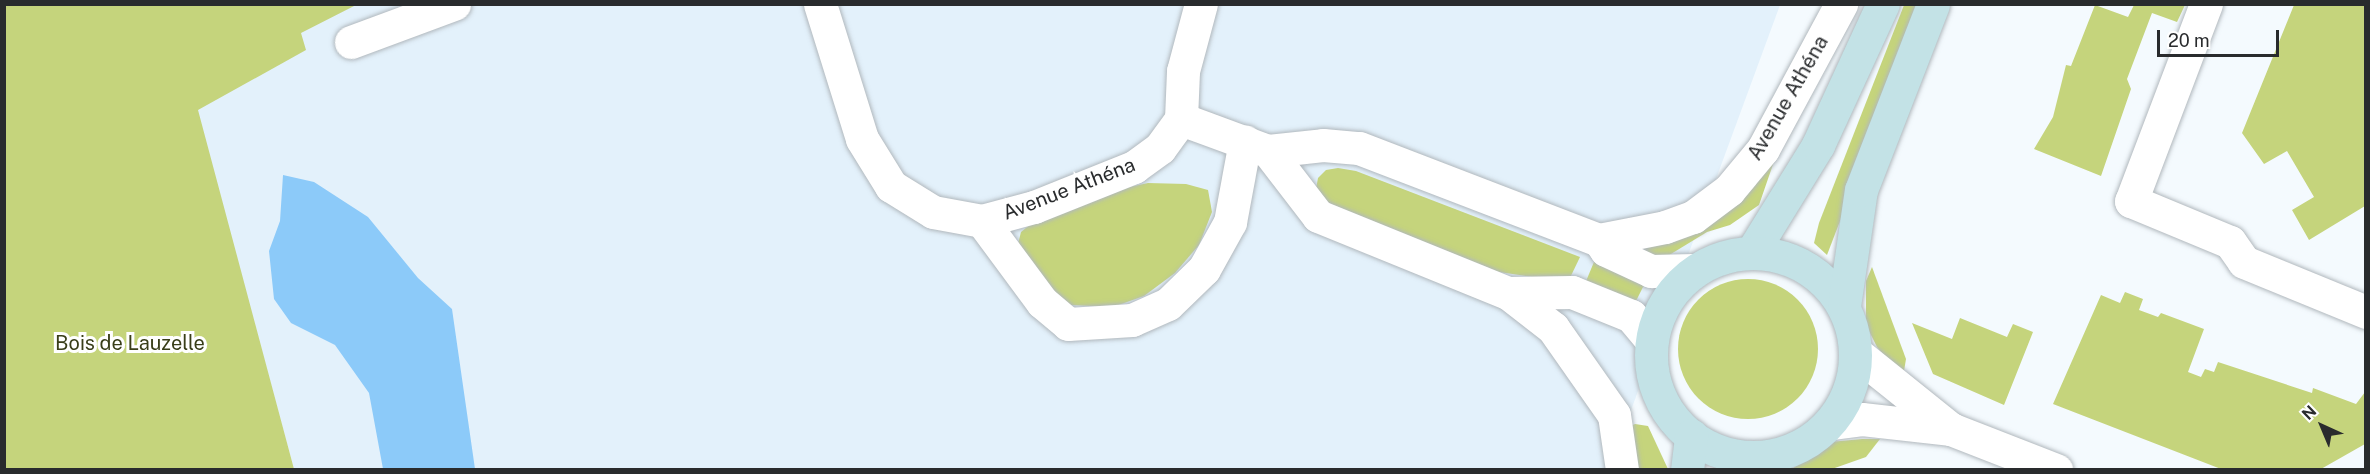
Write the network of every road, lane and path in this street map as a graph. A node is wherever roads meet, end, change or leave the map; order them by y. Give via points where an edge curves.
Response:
1 (454, 4) edge
2 (820, 4) edge
3 (1201, 4) edge
4 (1841, 4) edge
5 (1883, 4) edge
6 (1934, 4) edge
7 (2206, 4) edge
8 (351, 42) dead end
9 (1180, 119) junction
10 (1257, 146) junction
11 (982, 221) junction
12 (1599, 240) junction
13 (1752, 252) junction
14 (1694, 270) junction
15 (1508, 292) junction
16 (1844, 306) junction
17 (2366, 312) edge
18 (1651, 340) junction
19 (1856, 353) junction
20 (1831, 423) junction
21 (1952, 429) junction
22 (1691, 435) junction
23 (1777, 462) edge
24 (2054, 469) edge
25 (1622, 470) edge
26 (1688, 470) edge

1 - 8 street
2 - 11 street, Avenue Athéna via 862,139 891,186 933,212
3 - 9 street via 1183,71
4 - 12 street, Avenue Athéna via 1763,149 1729,190 1693,217 1665,227
5 - 13 main road via 1818,146
6 - 16 main road via 1861,190
7 - 17 street via 2131,201 2230,242 2244,262
9 - 10 street
9 - 11 street, Avenue Athéna via 1160,148 1134,167 1034,207
10 - 11 street via 1230,222 1204,269 1168,304 1132,320 1068,324 1042,302
10 - 12 street via 1359,148
10 - 15 street via 1318,216
12 - 14 street via 1606,250 1651,271
13 - 14 main road via 1722,257
13 - 16 main road via 1806,266 1827,283
14 - 18 main road via 1674,289 1659,314
15 - 18 street via 1572,292 1631,316
15 - 25 street via 1553,328 1614,415
16 - 19 main road via 1853,329
18 - 22 main road via 1650,366 1656,392 1666,412
19 - 20 main road via 1851,390
19 - 21 street
20 - 21 street via 1862,419
20 - 23 main road
21 - 24 street
22 - 23 main road via 1739,458
22 - 26 main road

